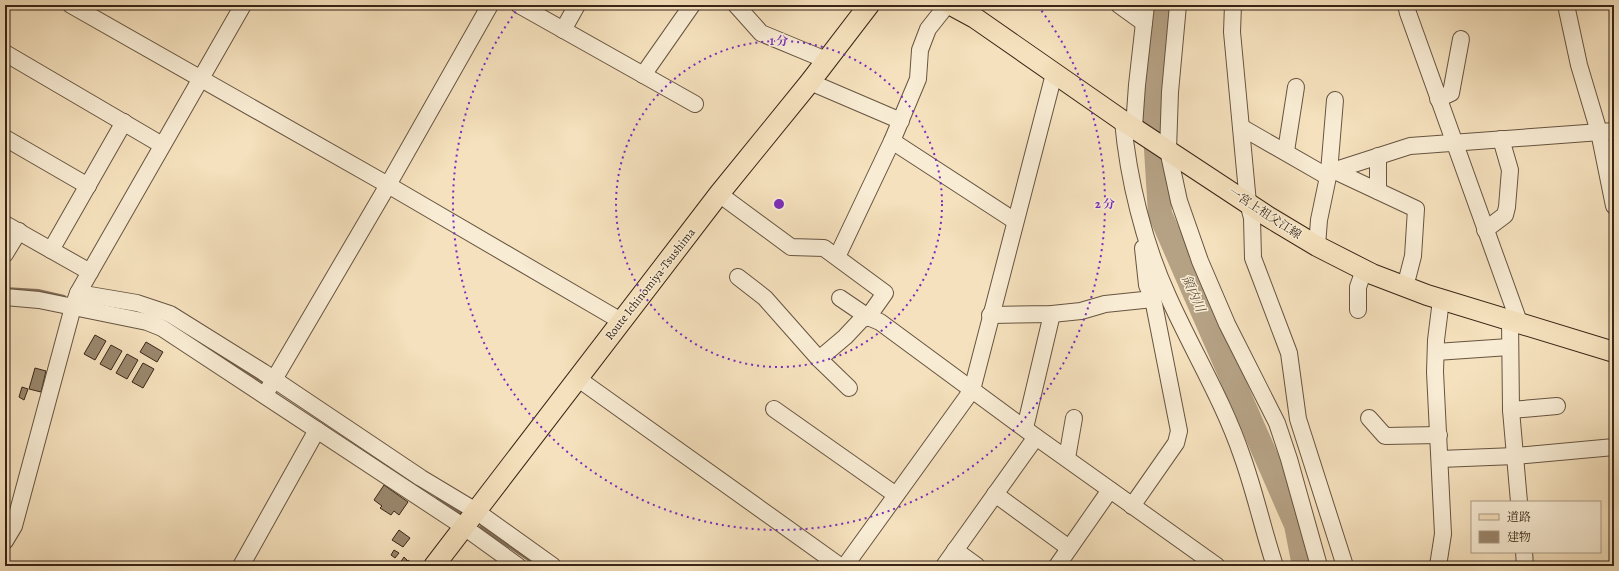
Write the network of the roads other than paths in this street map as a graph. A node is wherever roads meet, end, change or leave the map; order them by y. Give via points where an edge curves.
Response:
1 (71, 5) edge
2 (243, 5) edge
3 (490, 5) edge
4 (519, 5) edge
5 (577, 5) edge
6 (692, 5) edge
7 (737, 5) edge
8 (868, 5) edge
9 (947, 5) edge
10 (951, 5) edge
11 (1119, 5) edge
12 (1146, 5) edge
13 (1178, 5) edge
14 (1233, 5) edge
15 (1406, 5) edge
16 (1566, 5) edge
17 (977, 12) edge
18 (1144, 23) junction
19 (563, 30) junction
20 (1461, 39) dead end
21 (5, 53) edge
22 (826, 60) junction
23 (1054, 74) junction
24 (643, 75) junction
25 (200, 79) junction
26 (810, 82) junction
27 (1296, 87) dead end
28 (1438, 99) junction
29 (1335, 100) dead end
30 (695, 104) dead end
31 (901, 121) junction
32 (124, 122) junction
33 (1131, 126) junction
34 (1241, 127) junction
35 (1606, 132) edge
36 (5, 138) edge
37 (1501, 139) junction
38 (892, 142) junction
39 (1453, 143) junction
40 (162, 145) junction
41 (1166, 148) junction
42 (1286, 151) junction
43 (1378, 156) junction
44 (1332, 172) junction
45 (388, 185) junction
46 (88, 186) junction
47 (1378, 191) junction
48 (719, 194) junction
49 (1248, 203) junction
50 (1614, 206) edge
51 (1139, 210) junction
52 (1015, 221) junction
53 (12, 228) edge
54 (1485, 230) junction
55 (1317, 246) junction
56 (51, 250) junction
57 (5, 254) edge
58 (837, 257) junction
59 (1364, 270) junction
60 (90, 272) junction
61 (738, 277) dead end
62 (1405, 287) junction
63 (5, 297) edge
64 (840, 298) dead end
65 (1153, 299) junction
66 (75, 300) junction
67 (1441, 300) junction
68 (1358, 310) dead end
69 (1052, 314) junction
70 (990, 315) junction
71 (868, 317) junction
72 (621, 321) junction
73 (1514, 321) junction
74 (1509, 347) junction
75 (1436, 352) junction
76 (1614, 352) edge
77 (819, 359) junction
78 (577, 378) junction
79 (274, 379) junction
80 (849, 388) dead end
81 (972, 390) junction
82 (264, 395) junction
83 (1557, 406) dead end
84 (774, 409) dead end
85 (1511, 410) junction
86 (1074, 418) dead end
87 (1369, 418) dead end
88 (317, 430) junction
89 (1030, 432) junction
90 (1439, 435) junction
91 (1614, 447) edge
92 (1515, 456) junction
93 (1067, 458) junction
94 (1440, 459) junction
95 (1110, 490) junction
96 (995, 494) junction
97 (896, 495) junction
98 (1519, 501) edge
99 (1132, 506) junction
100 (476, 511) junction
101 (464, 527) junction
102 (5, 541) edge
103 (1069, 548) junction
104 (955, 550) junction
105 (1524, 553) edge
106 (241, 566) edge
107 (434, 566) edge
108 (518, 566) edge
109 (553, 566) edge
110 (840, 566) edge
111 (845, 566) edge
112 (944, 566) edge
113 (977, 566) edge
114 (1057, 566) edge
115 (1217, 566) edge
116 (1275, 566) edge
117 (1319, 566) edge
118 (1345, 566) edge
119 (1438, 566) edge
120 (1525, 566) edge

1 - 25 street
2 - 25 street
3 - 45 street
4 - 19 street
5 - 19 street
6 - 24 street
7 - 22 street via 761,33
8 - 22 main road, Route Ichinomiya-Tsushima
9 - 31 street via 928,29 920,50 918,79
10 - 17 main road, 一宮上祖父江線
11 - 18 street
12 - 18 street
13 - 41 street
14 - 34 street via 1232,32
15 - 28 street
16 - 35 street via 1580,65
17 - 23 main road, 一宮上祖父江線
18 - 33 street
19 - 24 street
20 - 28 street via 1451,93
21 - 32 street
22 - 26 main road, Route Ichinomiya-Tsushima
23 - 33 main road, 一宮上祖父江線
23 - 52 street
24 - 30 street
25 - 40 street
25 - 45 street
26 - 31 street
26 - 48 main road, Route Ichinomiya-Tsushima
27 - 42 street
28 - 39 street
29 - 44 street
31 - 38 street
32 - 40 street
32 - 46 street
33 - 41 main road, 一宮上祖父江線
33 - 51 street via 1126,153
34 - 42 street
34 - 49 street
35 - 37 street
35 - 50 street
36 - 46 street
37 - 39 street
37 - 54 street via 1510,170 1508,207 1505,215
38 - 52 street
38 - 58 street
39 - 43 street via 1410,146
39 - 54 street
40 - 60 street
41 - 49 main road, 一宮上祖父江線
41 - 117 street via 1179,201 1200,261 1227,324 1276,423 1289,459
42 - 44 street via 1323,174
43 - 44 street
43 - 47 street
44 - 47 street
44 - 55 street via 1319,220
45 - 72 street
45 - 79 street
46 - 56 street
47 - 62 street via 1416,209 1413,256
48 - 58 street via 791,246 824,248
48 - 72 main road, Route Ichinomiya-Tsushima
49 - 55 main road, 一宮上祖父江線
49 - 118 street via 1252,218 1253,258 1288,354 1298,419
51 - 65 street via 1147,285
51 - 116 street via 1167,296 1219,401 1242,456
52 - 70 street
53 - 56 street
53 - 57 street
54 - 73 street
55 - 59 main road, 一宮上祖父江線
56 - 60 street
58 - 71 street via 885,293
59 - 62 main road, 一宮上祖父江線
59 - 68 street via 1358,286
60 - 66 street
61 - 77 street via 765,298
62 - 67 main road, 一宮上祖父江線
63 - 66 street
64 - 71 street
65 - 69 street via 1105,304 1081,311
65 - 99 street via 1179,432 1176,443
66 - 79 street via 137,304 170,314
66 - 82 street via 162,328
66 - 102 street via 14,526
67 - 73 main road, 一宮上祖父江線
67 - 75 street
69 - 70 street
69 - 89 street
70 - 81 street
71 - 77 street via 861,320
71 - 81 street via 880,322
72 - 78 main road, Route Ichinomiya-Tsushima
73 - 74 street
73 - 76 main road, 一宮上祖父江線
74 - 75 street
74 - 85 street
75 - 90 street
77 - 80 street
78 - 100 main road, Route Ichinomiya-Tsushima
78 - 110 street
79 - 82 street
79 - 100 street via 421,478
81 - 89 street
81 - 97 street
82 - 88 street
83 - 85 street
84 - 97 street
85 - 92 street
86 - 93 street
87 - 90 street via 1385,436
88 - 101 street
88 - 106 street
89 - 93 street
89 - 96 street
90 - 94 street
91 - 92 street
92 - 94 street
92 - 98 street
93 - 95 street
94 - 119 street via 1444,534
95 - 99 street
95 - 103 street
96 - 103 street
96 - 104 street
97 - 111 street
99 - 115 street
100 - 101 main road, Route Ichinomiya-Tsushima
100 - 109 street
101 - 107 main road, Route Ichinomiya-Tsushima
101 - 108 street
103 - 114 street
104 - 112 street
104 - 113 street
105 - 120 street

